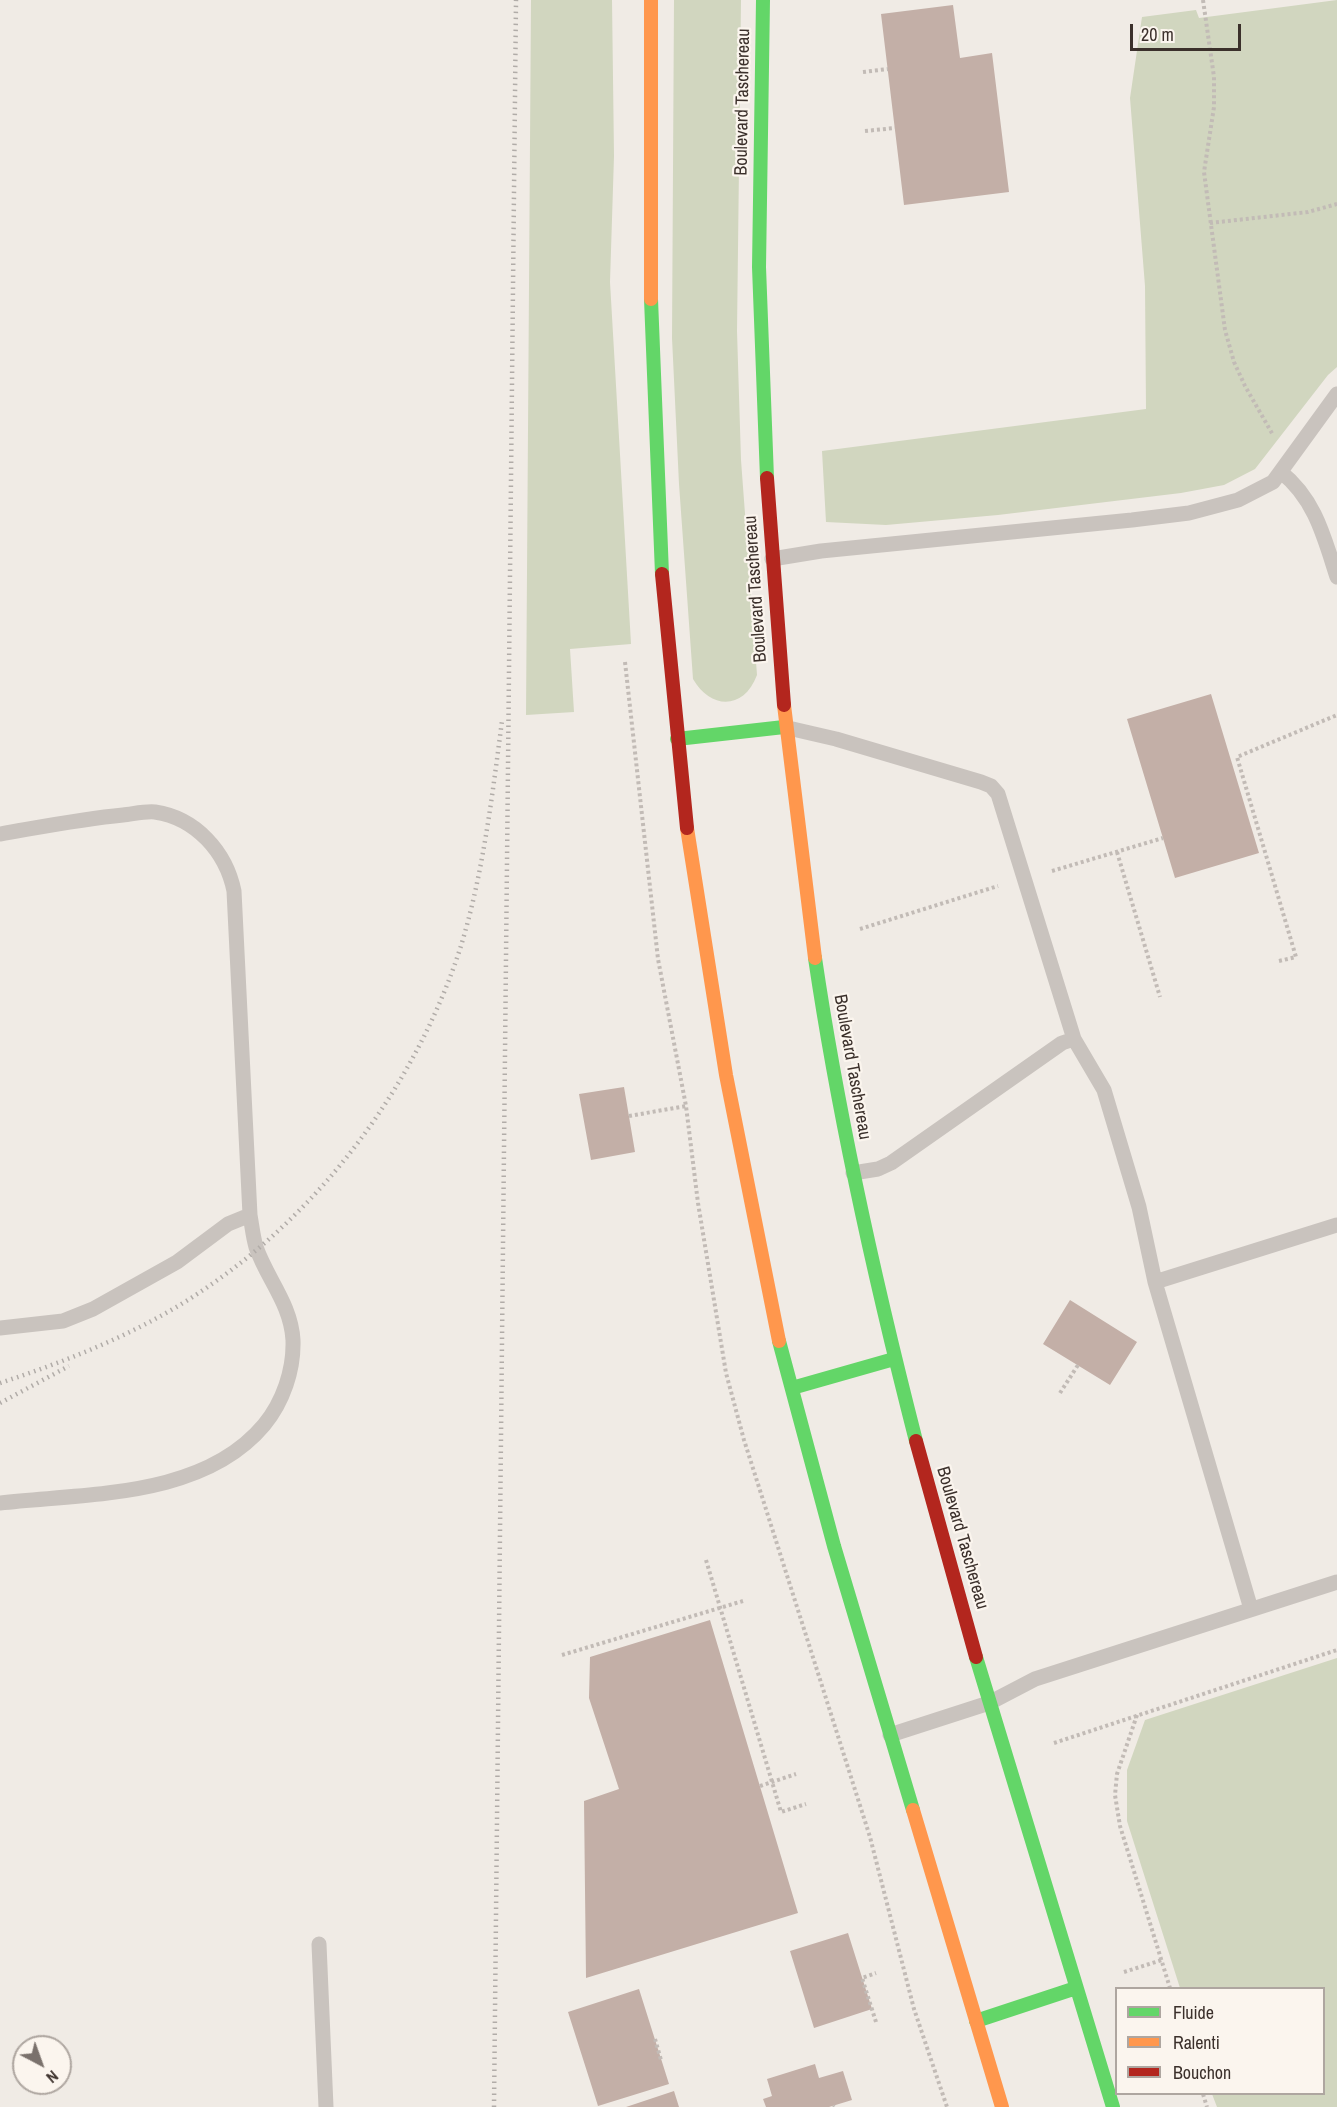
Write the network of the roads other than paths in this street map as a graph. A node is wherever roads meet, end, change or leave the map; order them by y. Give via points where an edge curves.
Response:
1 (651, 0) edge
2 (763, 0) edge
3 (1337, 394) edge
4 (1281, 472) junction
5 (772, 559) junction
6 (1337, 577) edge
7 (784, 727) junction
8 (677, 739) junction
9 (0, 834) edge
10 (1074, 1039) junction
11 (853, 1173) junction
12 (250, 1215) junction
13 (1337, 1225) edge
14 (1155, 1282) junction
15 (0, 1328) edge
16 (894, 1359) junction
17 (792, 1388) junction
18 (0, 1503) edge
19 (1337, 1582) edge
20 (1251, 1609) junction
21 (989, 1703) junction
22 (890, 1735) junction
23 (319, 1944) dead end
24 (1076, 1988) junction
25 (976, 2021) junction
26 (326, 2107) edge
27 (1002, 2107) edge
28 (1113, 2107) edge

1 - 8 main road via 652,390 661,566
2 - 5 main road, Boulevard Taschereau via 761,353
3 - 4 lane
4 - 5 lane via 1256,493 1189,513
4 - 6 lane via 1313,507
5 - 7 main road, Boulevard Taschereau
7 - 8 main road
7 - 10 lane via 991,786 1003,805
7 - 11 main road, Boulevard Taschereau via 805,890
8 - 17 main road via 715,1020 759,1249
9 - 12 lane via 95,817 154,812 187,823 215,846 230,871 234,891
10 - 11 lane via 1062,1043 903,1155 878,1169
10 - 14 lane via 1104,1089 1139,1207
11 - 16 main road, Boulevard Taschereau
12 - 15 lane via 228,1224 177,1262 93,1309 63,1321
12 - 18 lane via 256,1248 288,1311 293,1340 288,1377 276,1410 248,1444 216,1465 172,1482
13 - 14 lane
14 - 20 lane
16 - 17 main road
16 - 21 main road, Boulevard Taschereau
17 - 22 main road
19 - 20 lane
20 - 21 lane via 1035,1679
21 - 22 lane
21 - 24 main road, Boulevard Taschereau
22 - 25 main road
23 - 26 lane
24 - 25 main road
24 - 28 main road, Boulevard Taschereau
25 - 27 main road

